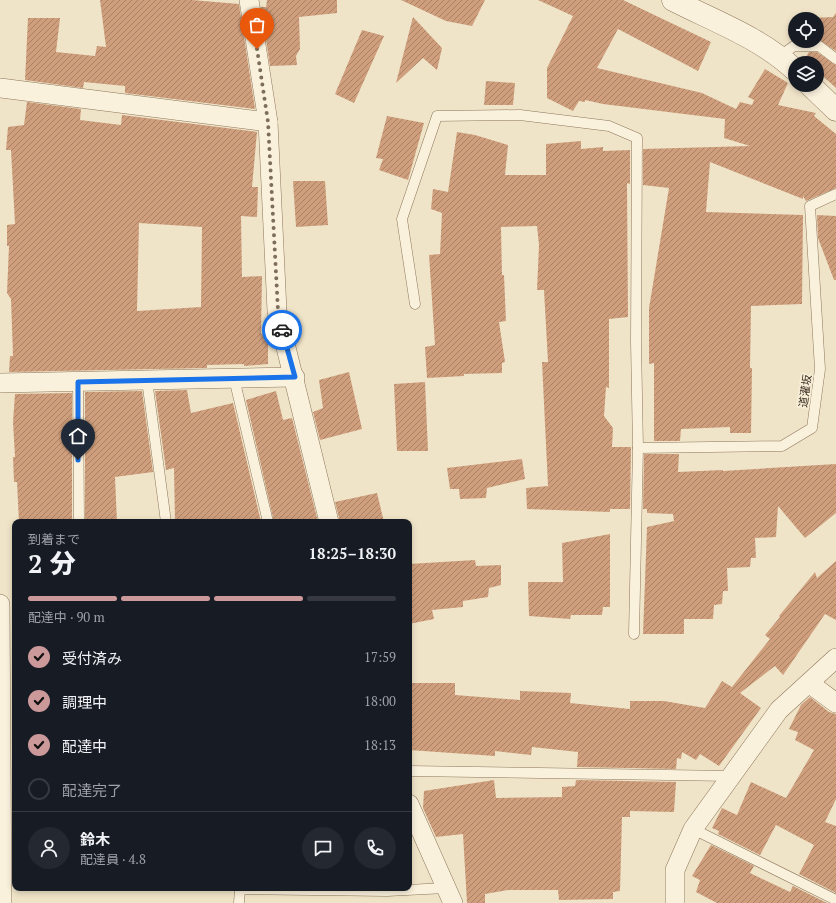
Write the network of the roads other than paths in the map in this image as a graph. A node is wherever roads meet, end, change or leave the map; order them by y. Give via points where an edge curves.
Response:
1 (249, 0) edge
2 (673, 0) edge
3 (836, 59) edge
4 (787, 63) edge
5 (0, 88) edge
6 (817, 92) edge
7 (836, 110) edge
8 (268, 122) junction
9 (836, 194) edge
10 (416, 304) dead end
11 (295, 377) junction
12 (234, 378) junction
13 (147, 380) junction
14 (78, 382) junction
15 (0, 383) edge
16 (638, 448) junction
17 (79, 519) edge
18 (166, 519) edge
19 (267, 519) edge
20 (328, 519) edge
21 (0, 604) edge
22 (634, 634) dead end
23 (5, 642) edge
24 (836, 658) edge
25 (809, 682) junction
26 (836, 703) edge
27 (412, 771) edge
28 (731, 776) junction
29 (412, 811) edge
30 (693, 829) junction
31 (0, 836) edge
32 (240, 891) edge
33 (387, 891) edge
34 (450, 896) edge
35 (836, 900) edge
36 (2, 903) edge
37 (239, 903) edge
38 (675, 903) edge

1 - 8 street
2 - 4 street via 763,45
3 - 4 lane via 820,46 794,46
5 - 8 street
6 - 7 street
8 - 11 street via 278,311
9 - 16 lane, 道灌坂 via 810,206 820,369 812,428 782,446
10 - 16 lane via 402,219 436,116 520,115 608,126 637,138
11 - 12 street
11 - 20 street
12 - 13 street
12 - 19 lane
13 - 14 street
13 - 18 lane
14 - 15 street
14 - 17 lane
16 - 22 lane
21 - 23 street
23 - 31 street
24 - 25 street
25 - 26 street
25 - 28 street via 779,710
27 - 28 lane
28 - 30 street
29 - 34 street
30 - 35 lane
30 - 38 street via 675,870
31 - 36 street
32 - 37 lane
33 - 34 lane

